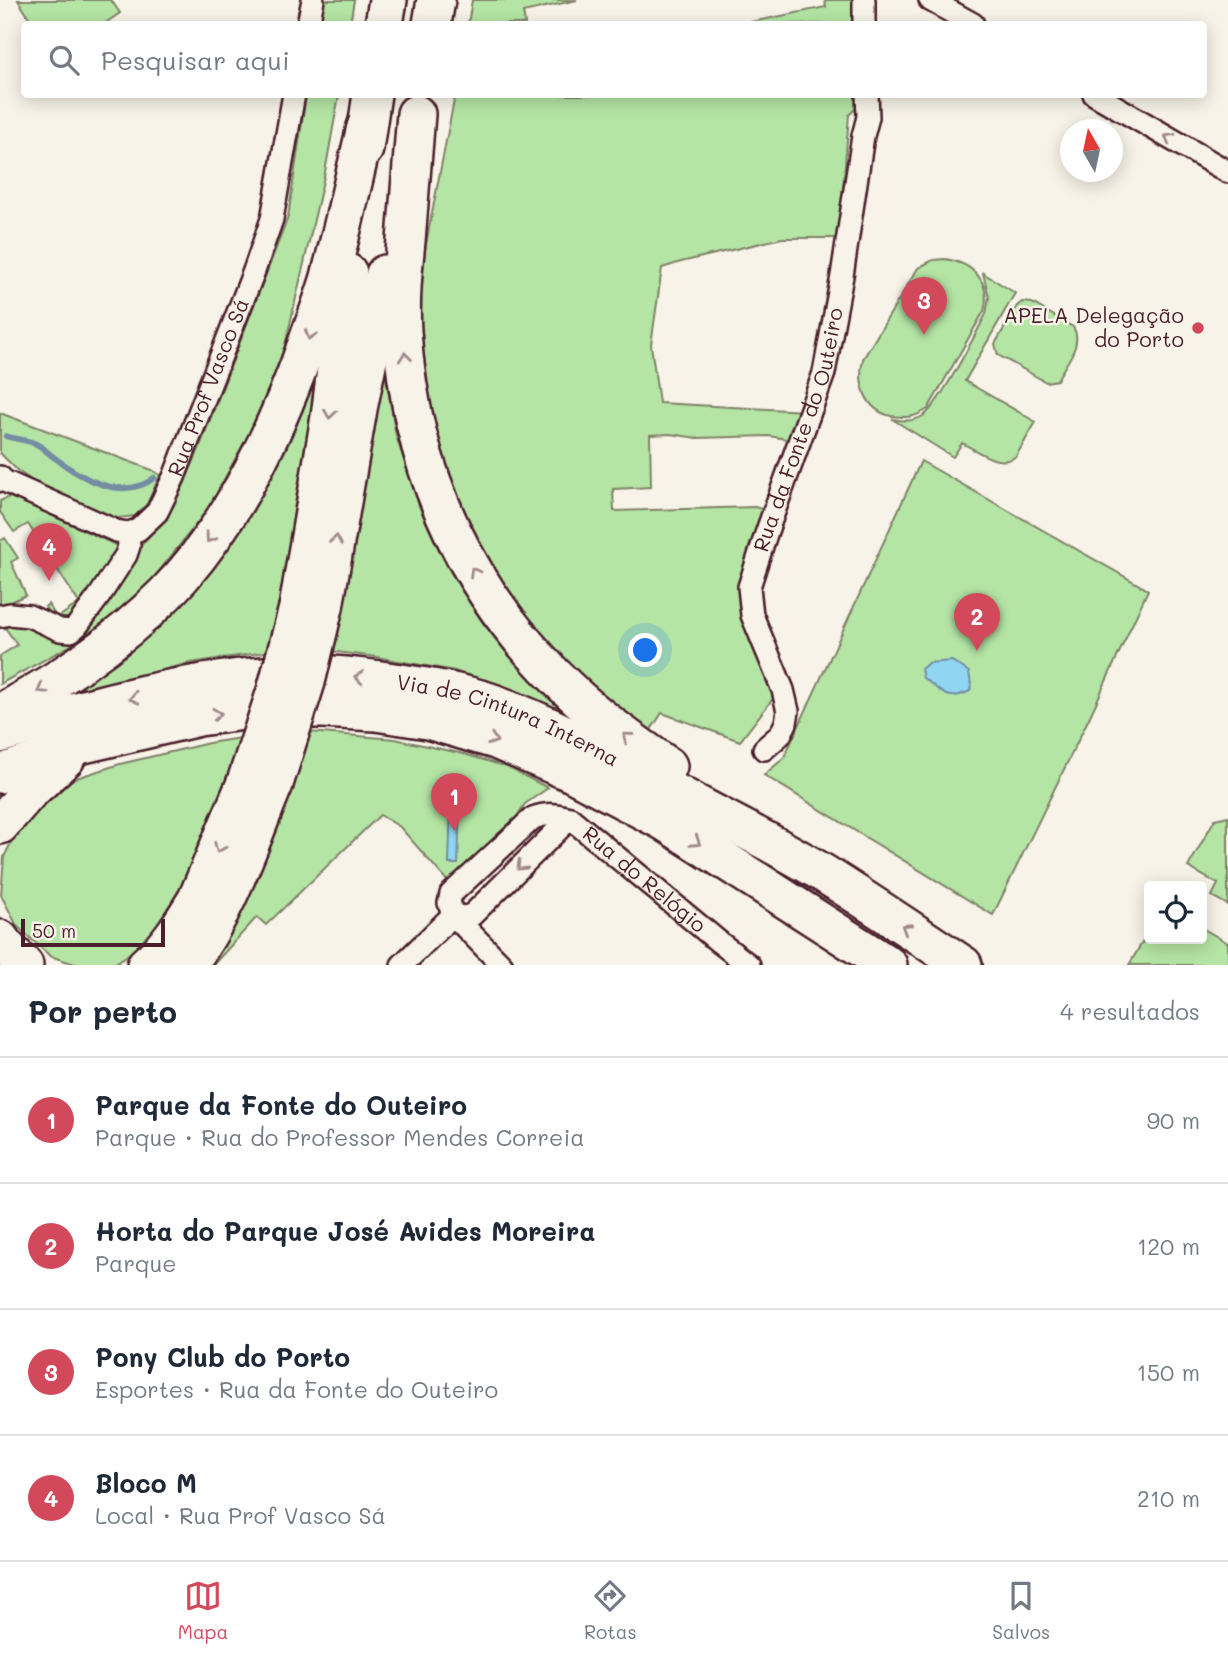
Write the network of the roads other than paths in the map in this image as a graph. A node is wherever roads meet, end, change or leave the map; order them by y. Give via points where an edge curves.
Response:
1 (313, 0) edge
2 (388, 0) edge
3 (436, 0) edge
4 (864, 0) edge
5 (930, 0) edge
6 (309, 21) edge
7 (384, 21) edge
8 (432, 21) edge
9 (864, 21) edge
10 (968, 21) edge
11 (293, 98) edge
12 (867, 98) edge
13 (1101, 98) edge
14 (418, 104) edge
15 (369, 111) edge
16 (1228, 172) edge
17 (2, 481) edge
18 (128, 533) junction
19 (311, 607) junction
20 (0, 616) edge
21 (0, 713) edge
22 (0, 734) edge
23 (79, 745) junction
24 (764, 749) dead end
25 (0, 774) edge
26 (259, 784) junction
27 (570, 818) junction
28 (0, 825) edge
29 (824, 874) junction
30 (453, 915) junction
31 (0, 939) edge
32 (24, 965) edge
33 (146, 965) edge
34 (187, 965) edge
35 (402, 965) edge
36 (502, 965) edge
37 (749, 965) edge
38 (888, 965) edge
39 (963, 965) edge

1 - 6 street
2 - 7 highway
3 - 8 highway
4 - 9 street
5 - 10 street
11 - 18 street, Rua Prof Vasco Sá via 272,219 254,271 166,496 158,512
12 - 24 street, Rua da Fonte do Outeiro via 868,117 824,373 750,587 752,615 788,710 780,734
16 -> 13 street
19 -> 14 highway via 358,409
29 -> 14 highway via 642,749 578,698 523,641 458,545 421,452 408,394 402,331 402,279
15 -> 19 highway
15 -> 21 highway via 329,280 301,363 257,462 230,508 182,575 124,631 42,690
17 - 18 street
18 - 20 street via 126,555 71,631 29,616
19 - 26 highway, bridge via 306,682
29 -> 22 highway, Via de Cintura Interna via 583,743 491,703 429,687 352,676 272,675 191,685
23 - 25 highway, Via de Cintura Interna
23 - 28 highway
23 -> 38 highway, Via de Cintura Interna via 199,717 259,709 376,712 428,720 496,740 545,761 665,822
26 -> 33 highway via 197,899
26 - 34 highway via 223,905
27 -> 30 street via 472,915
27 - 30 street, Rua do Relógio via 556,814 533,818 451,894
27 - 37 street, Rua do Relógio
39 -> 29 highway, Via de Cintura Interna
30 - 35 street
30 - 36 street
31 - 32 highway

